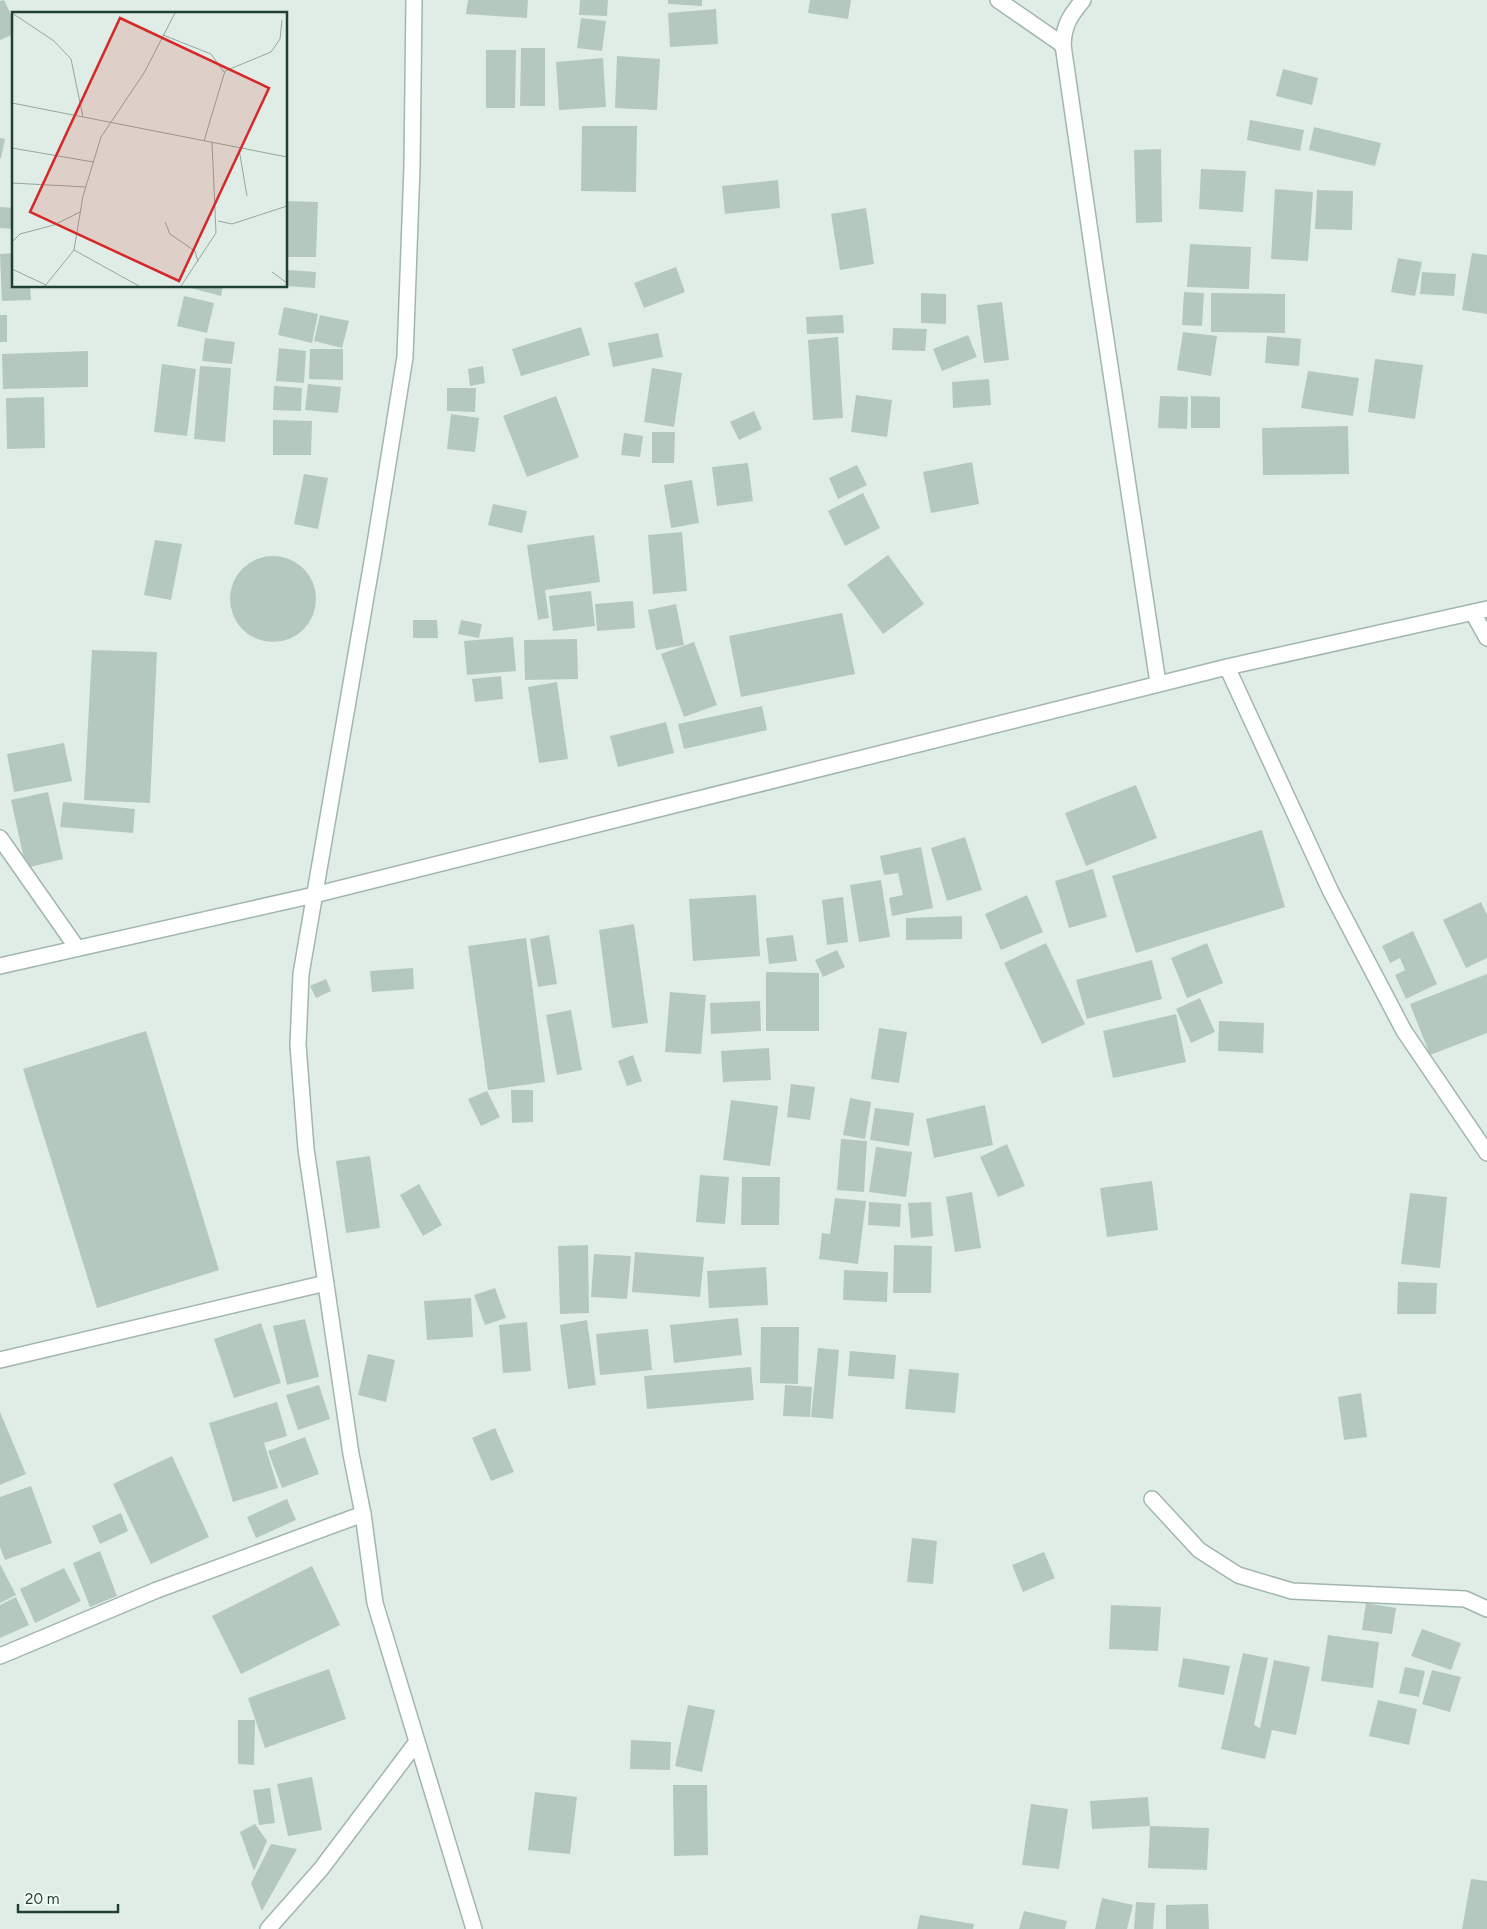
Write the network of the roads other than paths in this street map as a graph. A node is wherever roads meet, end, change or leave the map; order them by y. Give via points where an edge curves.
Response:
1 (414, 0) edge
2 (998, 0) edge
3 (1083, 0) edge
4 (1063, 45) junction
5 (1480, 611) edge
6 (1487, 638) edge
7 (1227, 667) junction
8 (1158, 683) junction
9 (0, 838) edge
10 (314, 895) junction
11 (77, 948) junction
12 (0, 966) edge
13 (1487, 1153) edge
14 (326, 1283) junction
15 (0, 1360) edge
16 (1152, 1499) dead end
17 (362, 1514) junction
18 (1487, 1609) edge
19 (0, 1656) edge
20 (416, 1742) junction
21 (268, 1929) edge
22 (474, 1929) edge

1 - 10 street via 405,357
2 - 4 street
3 - 4 street via 1069,17
4 - 8 street
5 - 6 street
5 - 7 street
7 - 8 street
7 - 13 street via 1331,892 1404,1031
8 - 10 street
9 - 11 street
10 - 11 street
10 - 14 street via 301,974 298,1046 306,1149
11 - 12 street
14 - 15 street
14 - 17 street
16 - 18 street via 1199,1550 1238,1574 1292,1591 1465,1599
17 - 19 street via 157,1590
17 - 20 street via 375,1603
20 - 21 street via 320,1869
20 - 22 street

